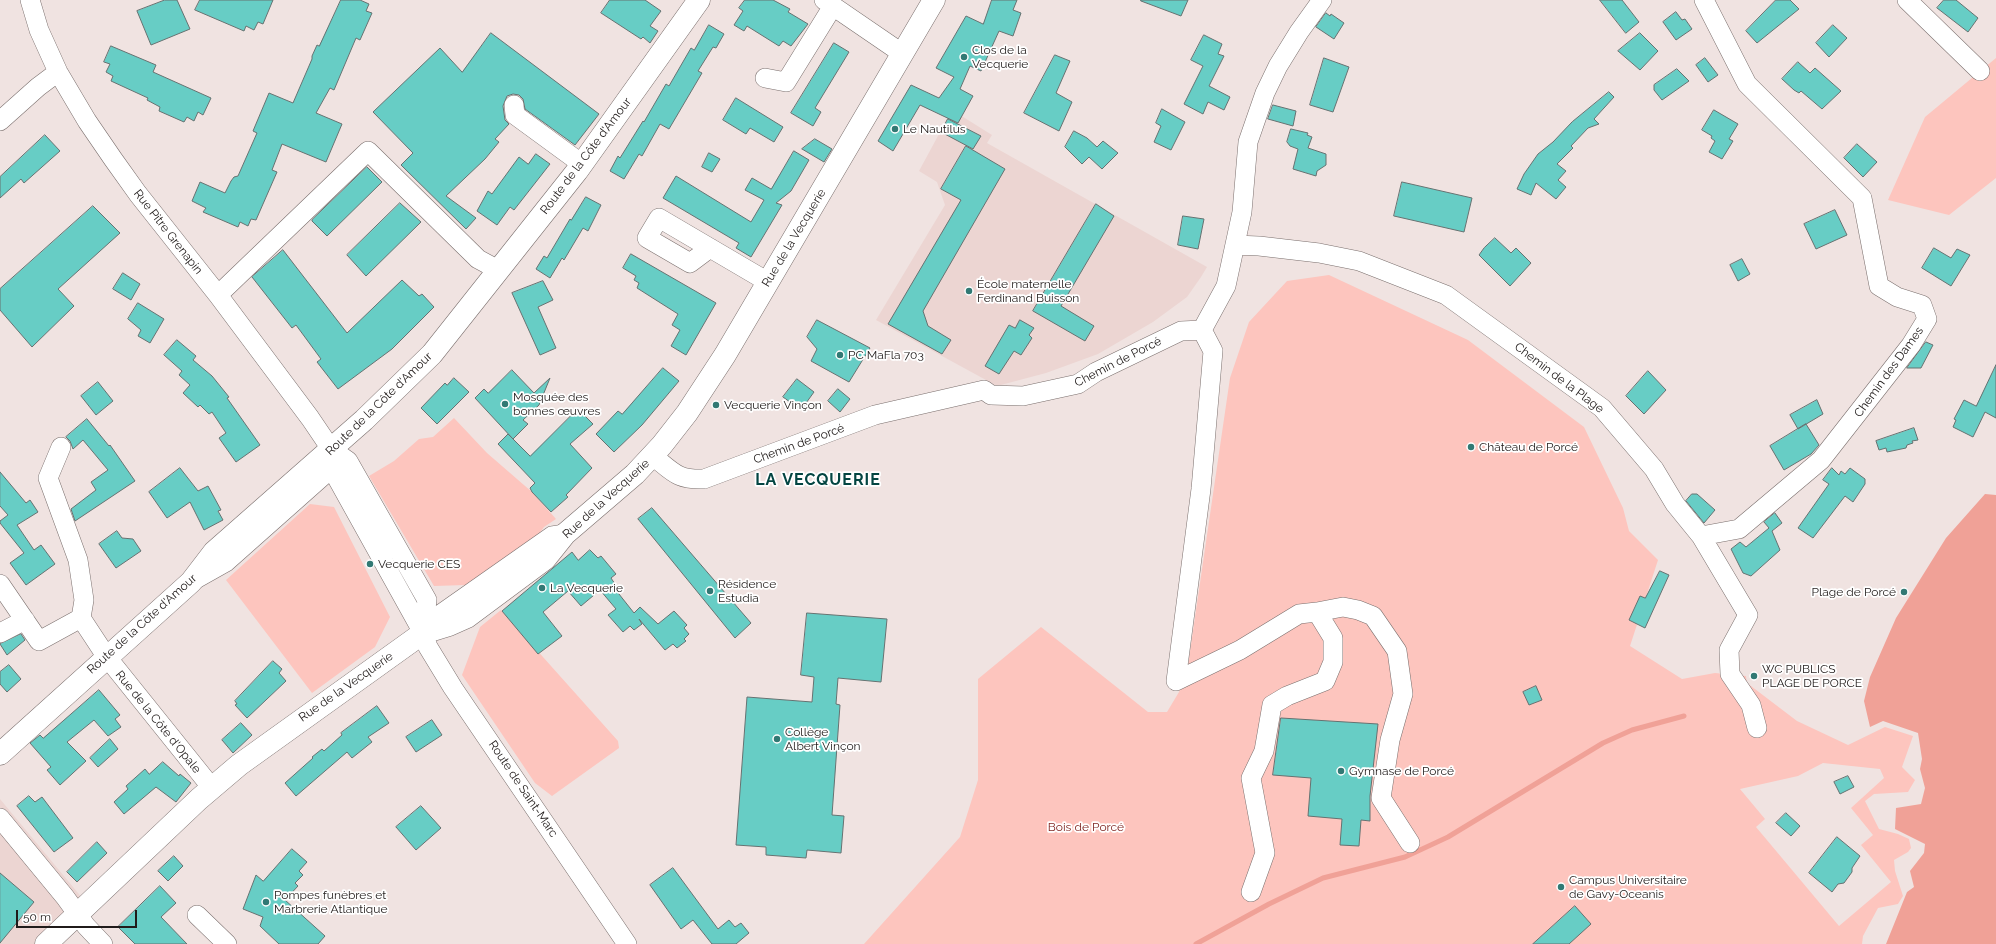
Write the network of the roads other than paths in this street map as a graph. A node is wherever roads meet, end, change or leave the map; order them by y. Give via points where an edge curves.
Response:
1 (30, 0) edge
2 (699, 0) edge
3 (934, 0) edge
4 (1322, 0) edge
5 (1704, 0) edge
6 (1907, 0) edge
7 (829, 3) edge
8 (903, 54) junction
9 (1980, 71) dead end
10 (58, 72) junction
11 (765, 78) dead end
12 (514, 106) dead end
13 (0, 121) edge
14 (582, 164) junction
15 (1235, 245) junction
16 (710, 248) dead end
17 (491, 266) dead end
18 (768, 282) junction
19 (218, 295) junction
20 (1202, 330) junction
21 (60, 447) dead end
22 (331, 449) junction
23 (653, 456) junction
24 (1701, 536) junction
25 (0, 584) edge
26 (1317, 612) junction
27 (81, 618) junction
28 (25, 620) junction
29 (423, 632) junction
30 (0, 633) edge
31 (106, 656) junction
32 (1757, 728) dead end
33 (0, 754) edge
34 (212, 788) junction
35 (0, 818) edge
36 (1410, 843) dead end
37 (1251, 892) dead end
38 (77, 914) junction
39 (198, 915) dead end
40 (46, 944) edge
41 (103, 944) edge
42 (227, 944) edge
43 (627, 944) edge

1 - 10 street, Rue Pitre Grenapin via 39,30
2 - 14 main road, Route de la Côte d'Amour
3 - 8 main road, Rue de la Vecquerie
4 - 15 street via 1298,32 1265,93 1248,142 1242,212
5 - 24 street, Chemin des Dames via 1747,84 1862,198 1879,286 1897,297 1922,305 1927,319 1911,345 1821,460 1739,529
6 - 9 street
7 - 8 street
7 - 11 street via 786,82
8 - 18 main road, Rue de la Vecquerie
10 - 13 street
10 - 19 street, Rue Pitre Grenapin via 87,121 138,194
12 - 14 street via 515,115
14 - 22 main road, Route de la Côte d'Amour via 432,354
15 - 20 street via 1226,286
15 - 24 street, Chemin de la Plage via 1319,253 1359,261 1446,295 1602,408 1654,469 1675,504
16 - 18 street
17 - 19 street via 478,258 368,151
18 - 23 main road, Rue de la Vecquerie via 707,383
19 - 22 street, Rue Pitre Grenapin
20 - 23 street, Chemin de Porcé via 1181,331 1096,372 1078,384 1023,396 991,395 984,390 875,415 704,479 688,480 677,475
20 - 26 street via 1213,351 1201,489 1176,682 1240,650 1299,614
21 - 27 street via 48,478 78,560 84,600
22 - 29 street, Rue Pitre Grenapin via 348,461 427,600
22 - 31 main road, Route de la Côte d'Amour via 214,552 191,582
23 - 29 main road, Rue de la Vecquerie via 565,534 545,559 467,617
24 - 32 street, Chemin de la Plage via 1748,615 1729,650 1730,674 1751,705
25 - 28 street
26 - 36 street via 1343,607 1373,616 1397,651 1403,694 1390,740 1381,798
26 - 37 street via 1333,638 1333,662 1325,681 1287,696 1272,705 1264,751 1251,778 1265,853
27 - 28 street via 39,641
27 - 31 street, Rue de la Côte d'Opale
28 - 30 street
29 - 34 main road, Rue de la Vecquerie via 267,743
29 - 43 street, Route de Saint-Marc via 428,647 453,688
31 - 33 main road, Route de la Côte d'Amour
31 - 34 street, Rue de la Côte d'Opale
34 - 38 main road, Rue de la Vecquerie
35 - 38 street
38 - 40 main road, Rue de la Vecquerie
38 - 41 street
39 - 42 street

